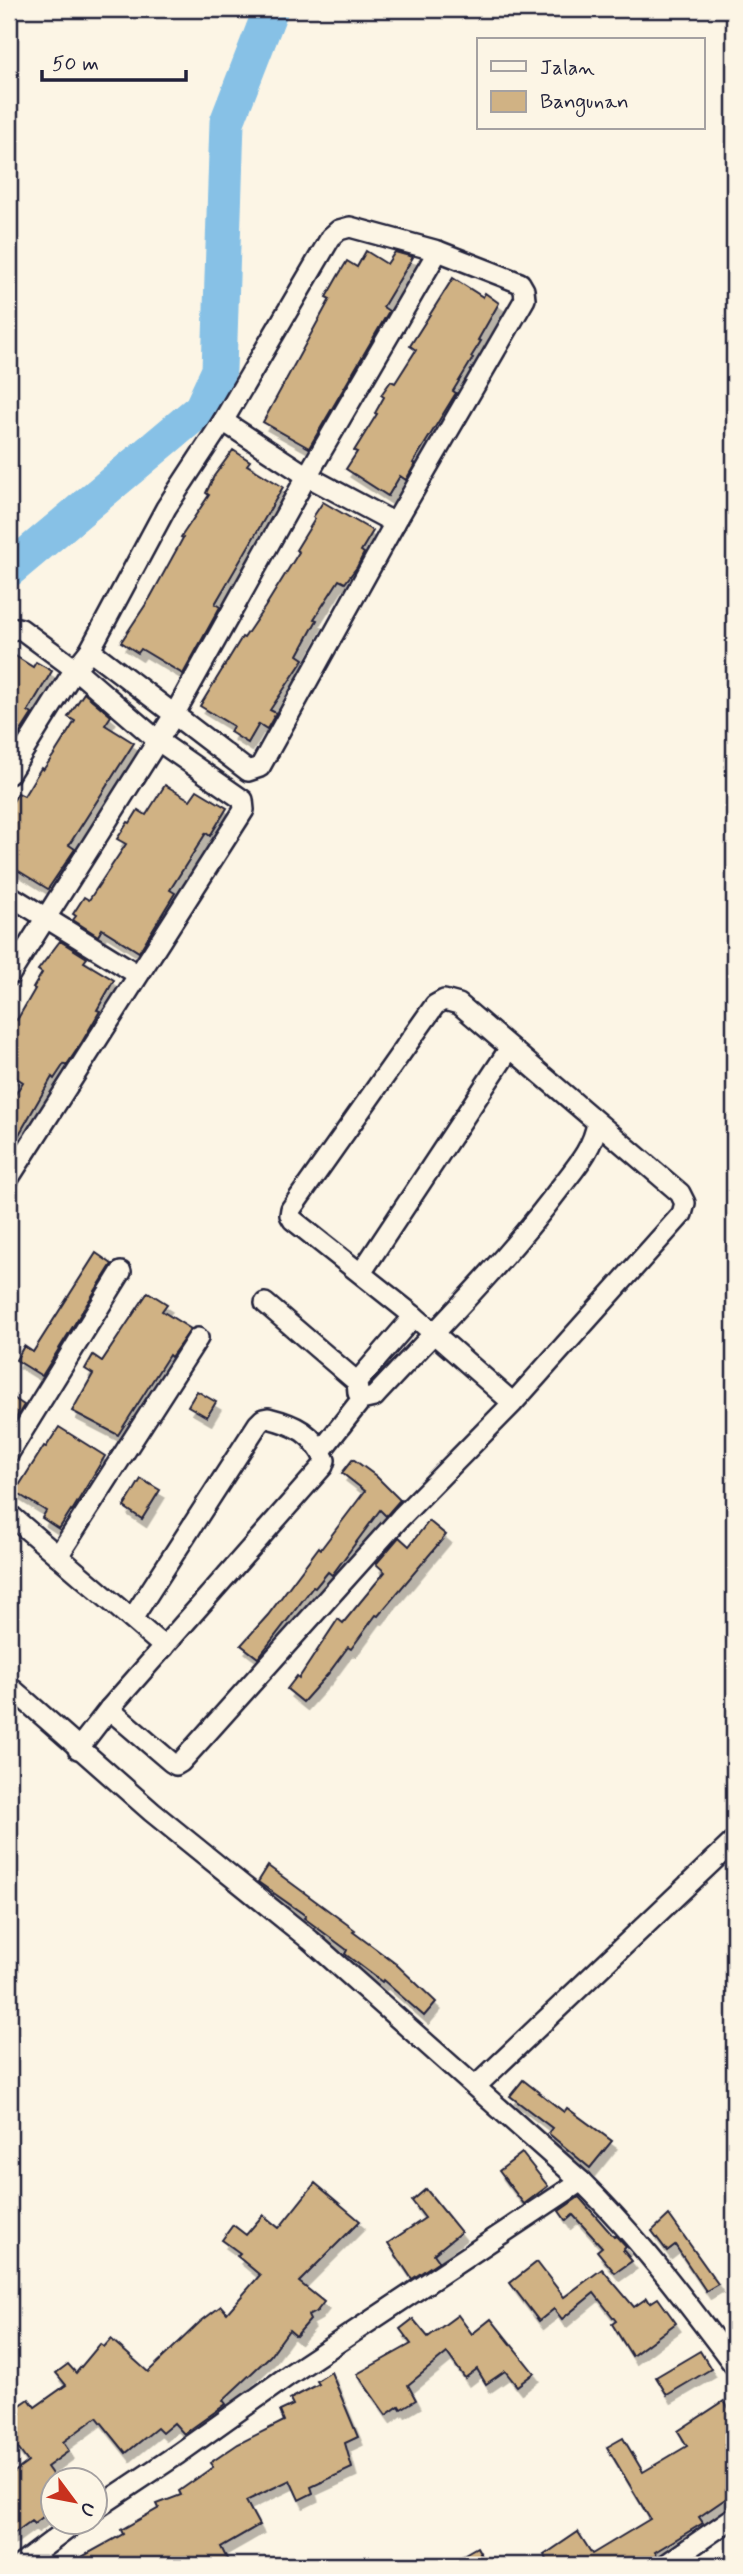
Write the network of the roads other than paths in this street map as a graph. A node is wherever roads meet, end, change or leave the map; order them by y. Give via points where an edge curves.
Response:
1 (438, 251) junction
2 (223, 421) junction
3 (307, 476) junction
4 (395, 523) junction
5 (9, 632) edge
6 (90, 650) junction
7 (75, 669) junction
8 (174, 715) junction
9 (157, 740) junction
10 (9, 774) edge
11 (9, 895) edge
12 (45, 918) junction
13 (138, 974) junction
14 (9, 976) edge
15 (510, 1048) junction
16 (597, 1124) junction
17 (9, 1178) edge
18 (121, 1272) dead end
19 (361, 1273) junction
20 (265, 1303) dead end
21 (414, 1316) junction
22 (434, 1334) junction
23 (198, 1338) dead end
24 (359, 1391) junction
25 (513, 1403) junction
26 (321, 1451) junction
27 (9, 1453) edge
28 (9, 1514) edge
29 (58, 1556) junction
30 (132, 1619) junction
31 (164, 1647) junction
32 (9, 1686) edge
33 (109, 1709) junction
34 (78, 1748) junction
35 (734, 1841) edge
36 (476, 2087) junction
37 (581, 2181) junction
38 (734, 2365) edge
39 (108, 2501) edge
40 (734, 2517) edge
41 (58, 2536) edge
42 (20, 2565) edge
43 (665, 2565) edge

1 - 2 street via 350,227 339,230
1 - 3 street
1 - 4 street via 520,283 525,299
2 - 3 street
2 - 6 street via 166,508
3 - 4 street
3 - 8 street
4 - 8 street via 260,766 248,771
5 - 7 street via 21,629
6 - 7 street
6 - 8 street
7 - 9 street
7 - 10 street
8 - 9 street
9 - 12 street
9 - 13 street via 245,805
11 - 12 street
12 - 13 street
12 - 14 street
13 - 17 street
15 - 16 street
15 - 19 street
15 - 19 street via 459,1004 444,1000 435,1006 291,1209 293,1220
16 - 22 street via 592,1144 541,1213
16 - 25 street via 680,1193 685,1203 682,1213
18 - 27 street
19 - 21 street
20 - 24 street
21 - 22 street
21 - 24 street
22 - 24 street via 374,1397
22 - 25 street
23 - 29 street
24 - 26 street
25 - 33 street via 401,1517 181,1762 171,1762
26 - 30 street via 295,1425 263,1419
26 - 31 street via 325,1460 315,1476
28 - 29 street
29 - 30 street
30 - 31 street
31 - 33 street
32 - 34 street
33 - 34 street
34 - 36 street via 310,1940
35 - 36 street
36 - 37 street
37 - 38 street via 615,2215
37 - 39 street
40 - 43 street
41 - 42 street

